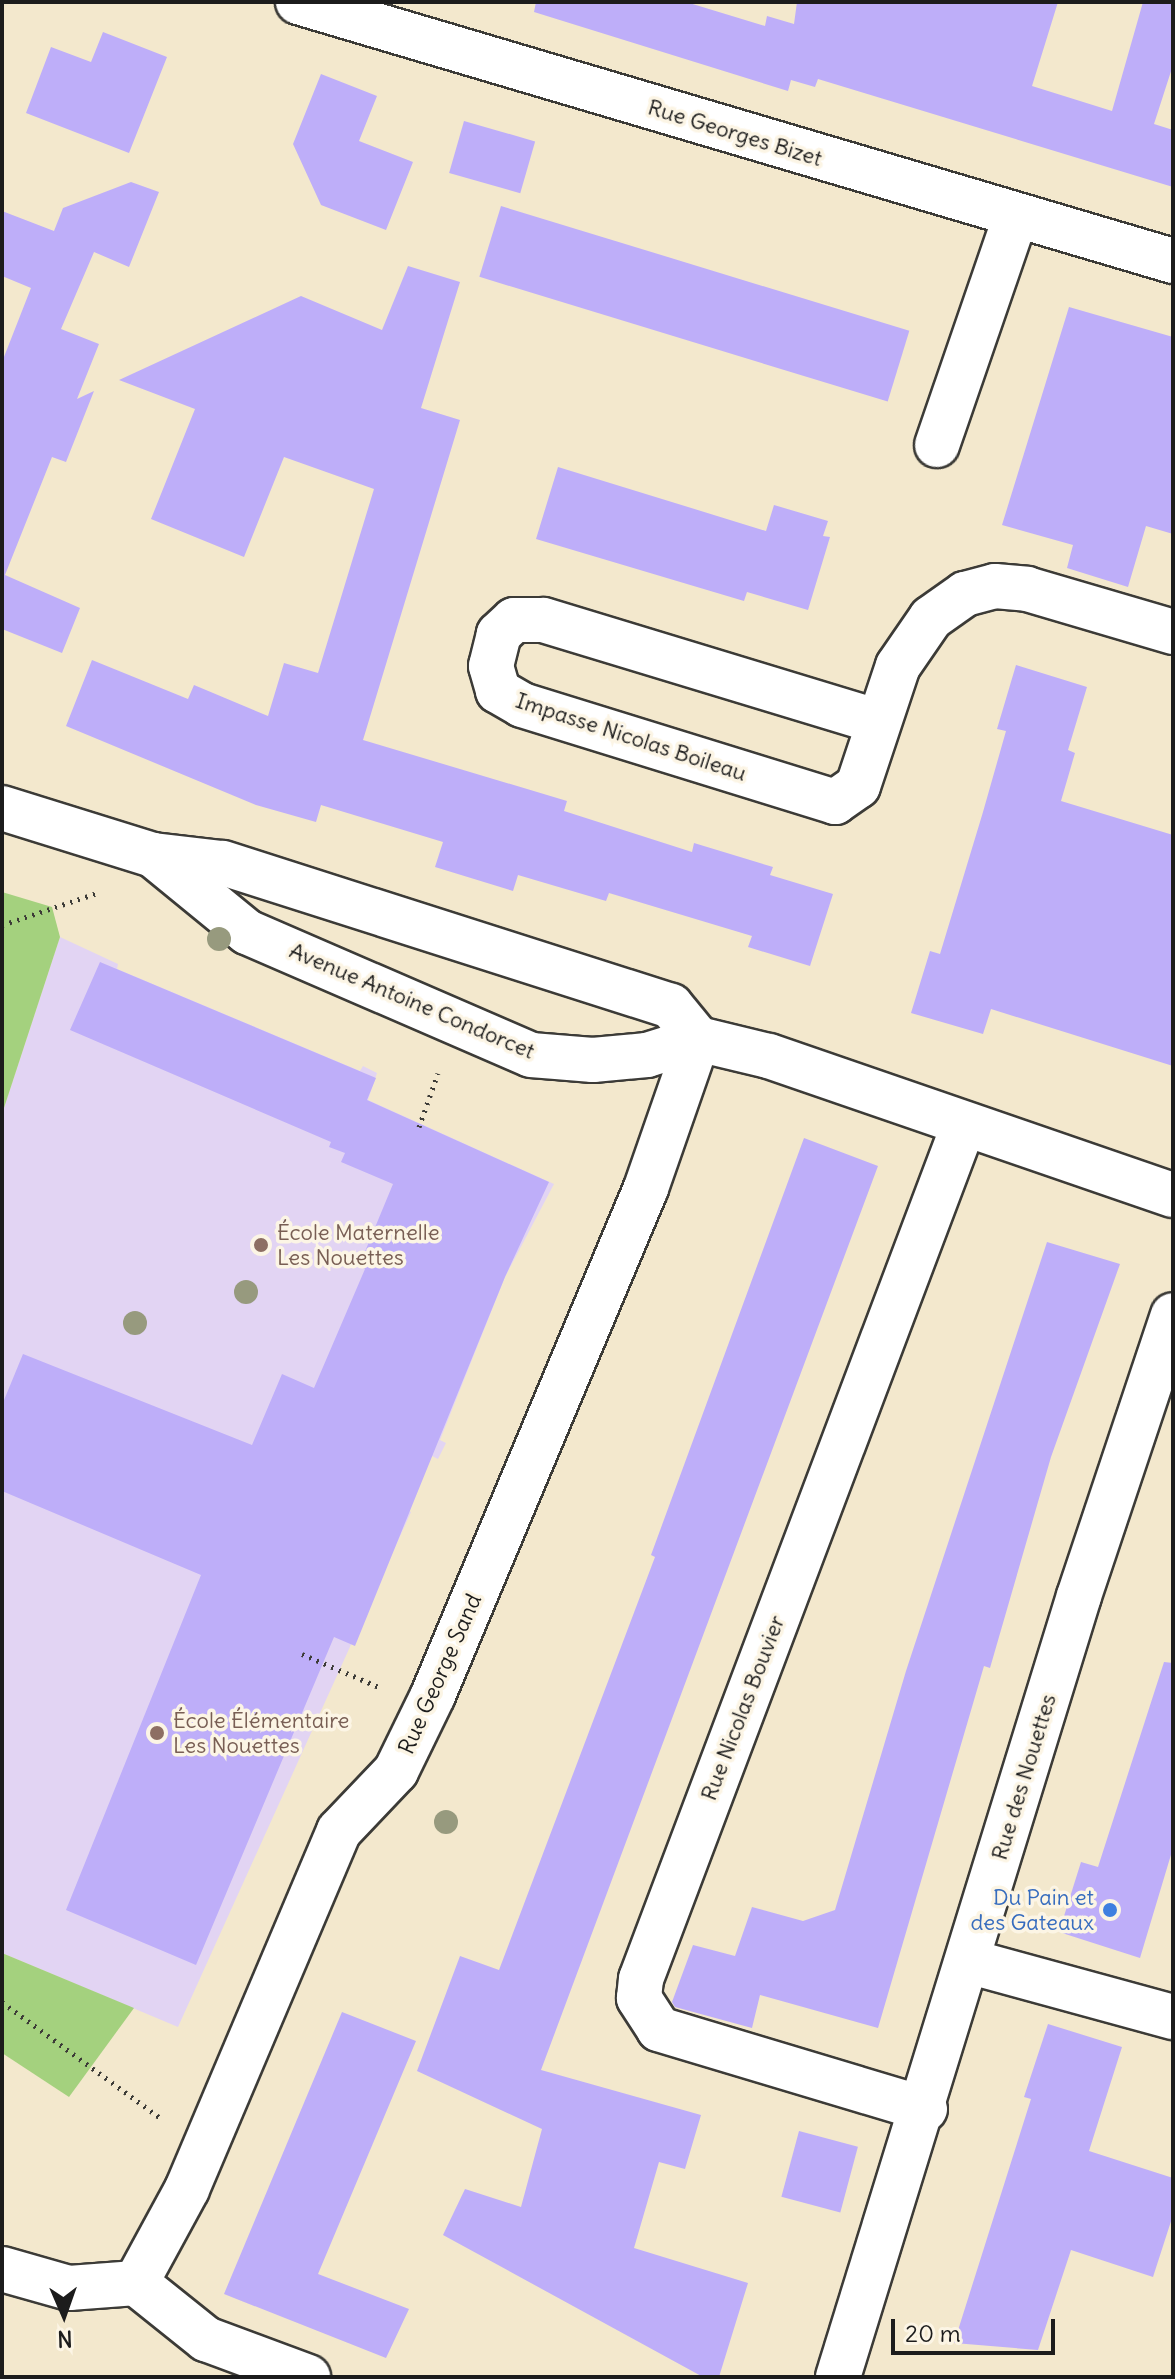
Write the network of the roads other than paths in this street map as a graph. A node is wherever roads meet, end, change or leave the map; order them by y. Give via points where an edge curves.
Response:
1 (298, 2) edge
2 (1015, 218) junction
3 (1173, 261) edge
4 (937, 445) dead end
5 (1173, 632) edge
6 (876, 721) junction
7 (2, 808) edge
8 (153, 855) junction
9 (698, 1039) junction
10 (964, 1124) junction
11 (1173, 1195) edge
12 (1173, 1315) edge
13 (968, 1961) junction
14 (1173, 2017) edge
15 (925, 2109) junction
16 (2, 2269) edge
17 (136, 2283) junction
18 (308, 2377) edge
19 (838, 2377) edge

1 - 2 street, Rue Georges Bizet
2 - 3 street, Rue Georges Bizet
2 - 4 street
5 - 6 street, Impasse Nicolas Boileau via 1027,589 995,586 965,594 922,630 898,666
6 - 6 street, Impasse Nicolas Boileau via 543,620 514,620 499,634 491,666 498,691 522,705 835,802 858,786
7 - 8 street, Avenue Antoine Condorcet
8 - 9 street, Avenue Antoine Condorcet via 222,863 671,1006
8 - 9 street, Avenue Antoine Condorcet via 247,932 531,1055 593,1060 647,1055
9 - 10 street via 769,1056
9 - 17 street, Rue George Sand via 646,1188 433,1695 396,1771 339,1831 187,2189
10 - 11 street
10 - 15 street, Rue Nicolas Bouvier via 641,1979 639,1998 659,2029
12 - 13 street, Rue des Nouettes via 1079,1596
13 - 14 street
13 - 15 street, Rue des Nouettes
15 - 19 street, Rue des Nouettes
16 - 17 street via 69,2288
17 - 18 street via 206,2339

